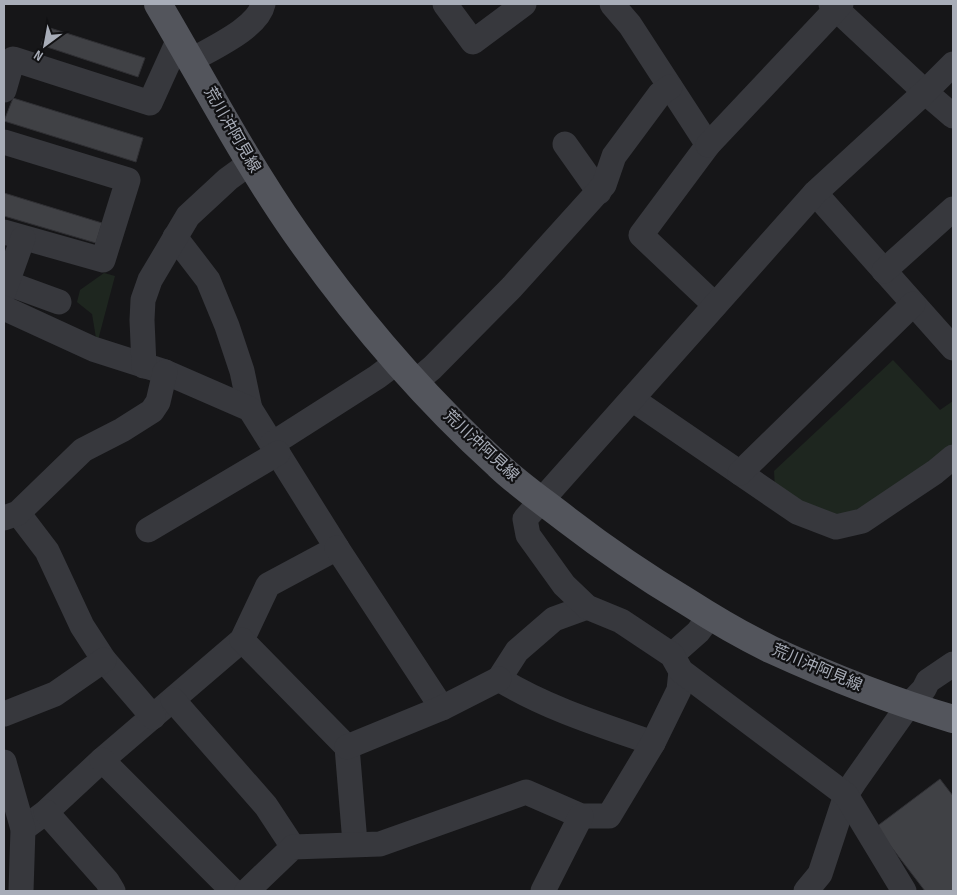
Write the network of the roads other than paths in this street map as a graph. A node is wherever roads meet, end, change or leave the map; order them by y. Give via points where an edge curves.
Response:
1 (158, 4) edge
2 (263, 4) edge
3 (445, 4) edge
4 (524, 4) edge
5 (612, 4) edge
6 (836, 5) edge
7 (185, 50) junction
8 (953, 64) edge
9 (7, 66) edge
10 (670, 87) junction
11 (4, 90) edge
12 (925, 92) junction
13 (953, 116) edge
14 (4, 142) edge
15 (565, 144) dead end
16 (708, 145) junction
17 (250, 163) junction
18 (599, 192) junction
19 (815, 193) junction
20 (953, 210) edge
21 (14, 235) edge
22 (175, 237) junction
23 (884, 271) junction
24 (5, 287) edge
25 (59, 302) dead end
26 (913, 304) junction
27 (715, 305) junction
28 (4, 308) edge
29 (951, 341) edge
30 (397, 362) junction
31 (154, 369) junction
32 (415, 382) junction
33 (632, 399) junction
34 (250, 409) junction
35 (275, 449) junction
36 (952, 460) edge
37 (740, 473) junction
38 (540, 500) junction
39 (11, 516) edge
40 (148, 530) dead end
41 (336, 548) junction
42 (587, 607) junction
43 (710, 616) junction
44 (242, 640) junction
45 (104, 660) junction
46 (677, 663) junction
47 (953, 664) edge
48 (499, 679) junction
49 (173, 700) junction
50 (908, 706) junction
51 (442, 708) junction
52 (4, 714) edge
53 (153, 717) junction
54 (953, 719) edge
55 (653, 743) junction
56 (347, 747) junction
57 (102, 760) junction
58 (4, 762) edge
59 (846, 795) junction
60 (46, 812) junction
61 (581, 816) junction
62 (23, 829) junction
63 (355, 844) junction
64 (292, 847) junction
65 (21, 891) edge
66 (113, 891) edge
67 (233, 891) edge
68 (247, 891) edge
69 (543, 891) edge
70 (806, 891) edge
71 (904, 891) edge

1 - 7 main road, 荒川沖阿見線
2 - 7 street via 262,11 247,27
3 - 4 street via 473,42
5 - 10 street via 630,25
6 - 12 street
6 - 16 street
7 - 9 street via 150,103 13,59
7 - 17 main road, 荒川沖阿見線
8 - 12 street
9 - 11 street
10 - 16 street
10 - 18 street via 660,94 614,156
12 - 13 street
12 - 19 street
14 - 21 street via 128,180 103,260
15 - 18 street
16 - 27 street via 641,235
17 - 22 street via 188,216
17 - 30 main road, 荒川沖阿見線 via 334,286
18 - 32 street via 512,287
19 - 23 street
19 - 27 street
20 - 23 street
21 - 24 street
22 - 31 street via 150,280 143,300 142,320
22 - 34 street via 208,280 228,326
23 - 26 street
24 - 25 street
26 - 29 street
26 - 37 street
27 - 33 street
28 - 31 street via 93,349
30 - 32 main road, 荒川沖阿見線
30 - 35 street
31 - 34 street
31 - 39 street via 158,402 152,410 83,450
32 - 38 main road, 荒川沖阿見線 via 500,467
33 - 37 street
33 - 38 street
34 - 35 street
35 - 40 street
35 - 41 street
36 - 37 street via 862,521 836,527 797,512
38 - 42 street via 525,519 528,535 564,585
38 - 43 main road, 荒川沖阿見線 via 612,555
39 - 45 street via 47,551 82,626
41 - 44 street via 268,585
41 - 51 street
42 - 46 street via 621,621
42 - 48 street via 554,619 517,651
43 - 46 street
43 - 50 main road, 荒川沖阿見線 via 770,649
44 - 49 street
44 - 56 street
45 - 52 street via 55,694
45 - 53 street
46 - 55 street via 680,690
46 - 59 street
47 - 50 street via 928,681
48 - 51 street
48 - 55 street via 574,715
49 - 53 street
49 - 64 street via 266,806
50 - 54 main road, 荒川沖阿見線
50 - 59 street
51 - 56 street
53 - 57 street
55 - 61 street via 609,816
56 - 63 street
57 - 60 street
57 - 67 street
58 - 62 street
59 - 70 street via 820,874
59 - 71 street
60 - 62 street
60 - 66 street
61 - 63 street via 526,792 380,844
61 - 69 street
62 - 65 street
63 - 64 street
64 - 68 street

